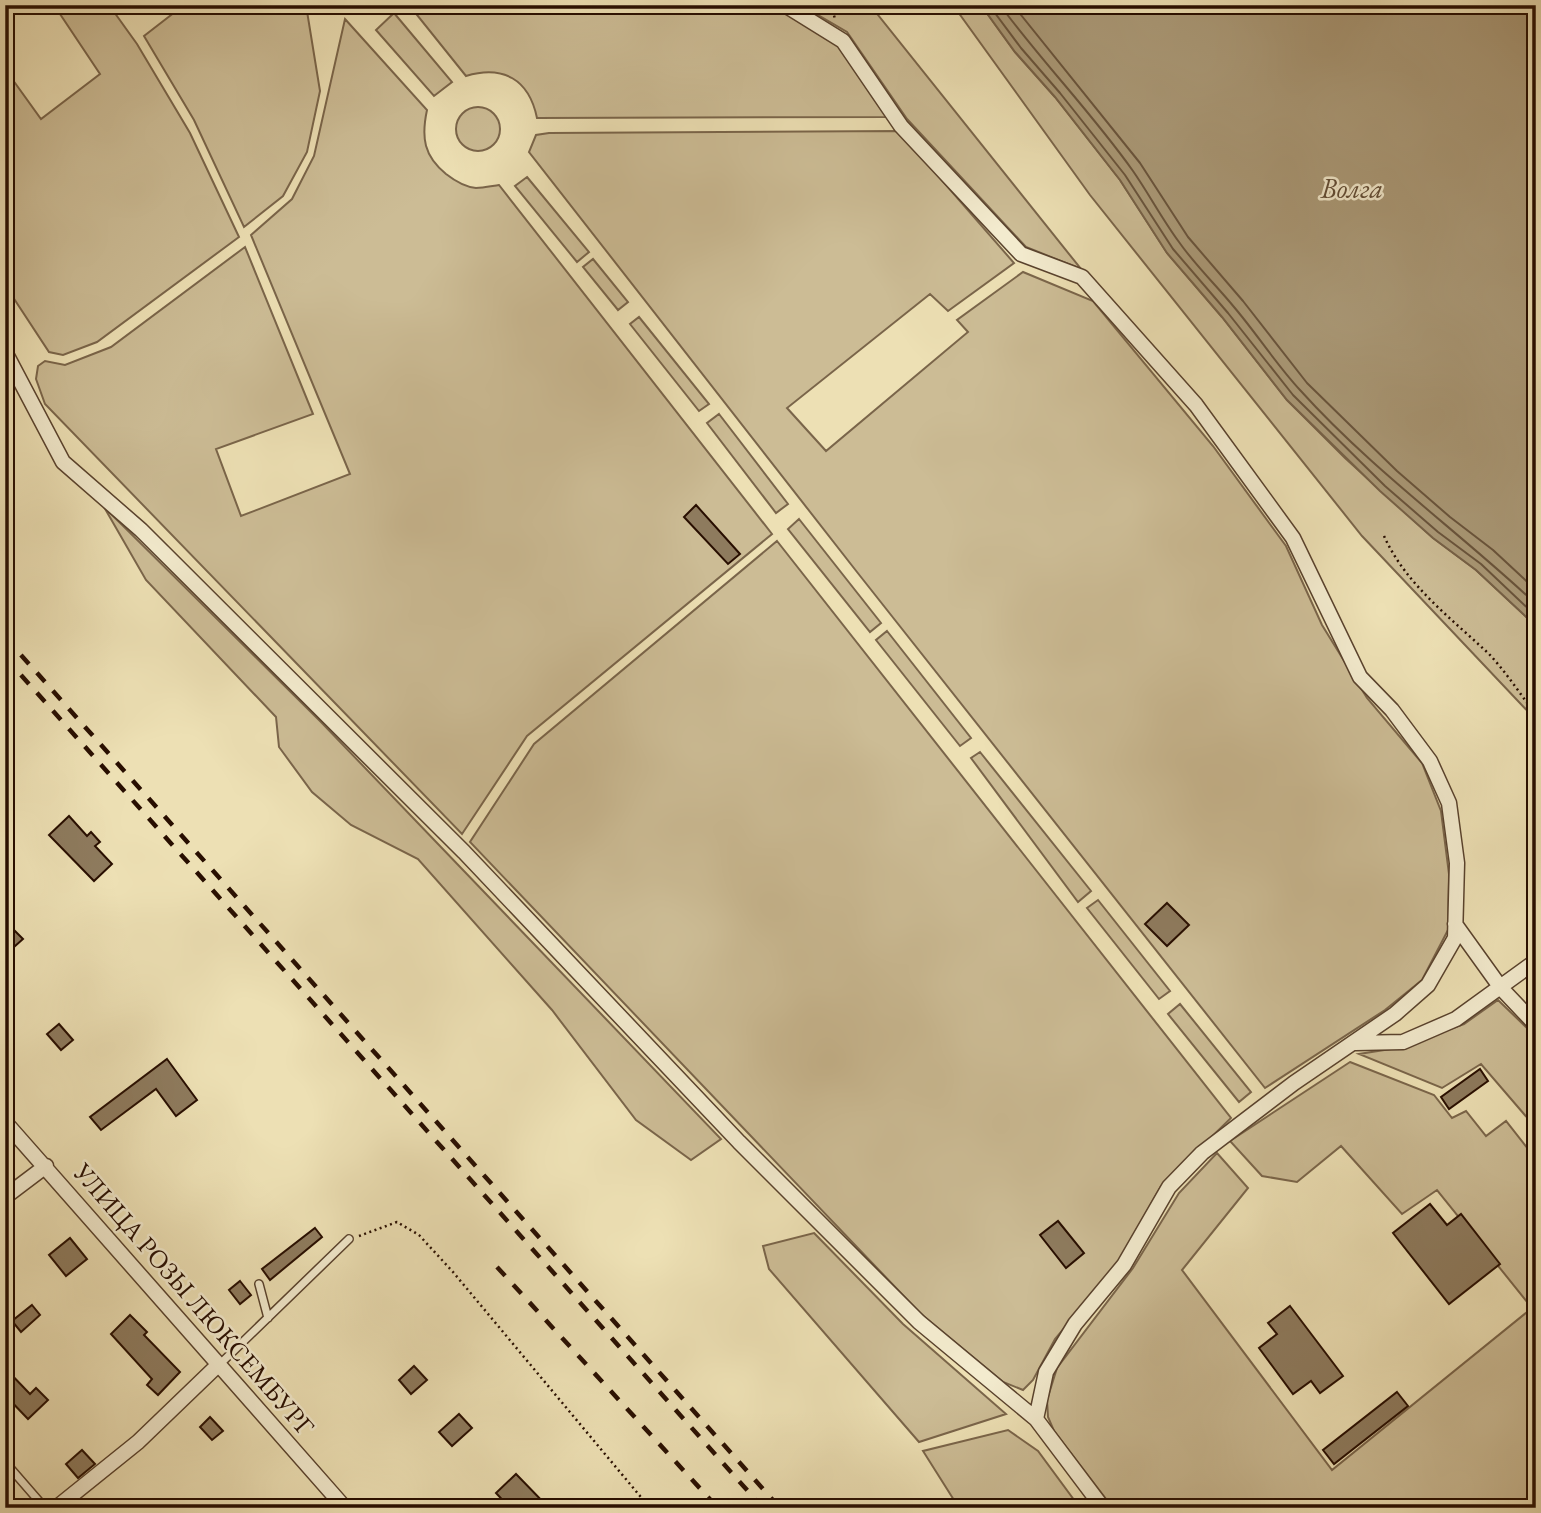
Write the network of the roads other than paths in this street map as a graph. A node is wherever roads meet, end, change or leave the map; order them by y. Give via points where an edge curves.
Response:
1 (785, 5) edge
2 (5, 352) edge
3 (1455, 923) junction
4 (1536, 961) edge
5 (1501, 988) junction
6 (1536, 1025) edge
7 (1355, 1043) junction
8 (5, 1122) edge
9 (46, 1166) junction
10 (5, 1197) edge
11 (349, 1239) road end
12 (259, 1284) dead end
13 (268, 1318) junction
14 (218, 1365) junction
15 (1036, 1419) junction
16 (5, 1462) edge
17 (45, 1508) edge
18 (56, 1508) edge
19 (345, 1508) edge
20 (1103, 1508) edge

1 - 3 street via 843,41 901,126 1021,254 1082,277 1196,405 1293,538 1360,677 1430,761 1449,803 1457,863
2 - 15 street via 63,462 141,530 464,852 739,1142 919,1322
3 - 5 street
3 - 7 street via 1455,939 1428,985
4 - 5 street
5 - 6 street
5 - 7 street via 1456,1019 1403,1042
7 - 15 street via 1202,1153 1169,1187 1124,1265 1075,1324 1046,1372
8 - 9 street, УЛИЦА РОЗЫ ЛЮКСЕМБУРГ
9 - 10 street
9 - 14 street, УЛИЦА РОЗЫ ЛЮКСЕМБУРГ
11 - 13 lane
12 - 13 lane
13 - 14 lane
14 - 18 street via 138,1442
14 - 19 street, УЛИЦА РОЗЫ ЛЮКСЕМБУРГ
15 - 20 street
16 - 17 lane

